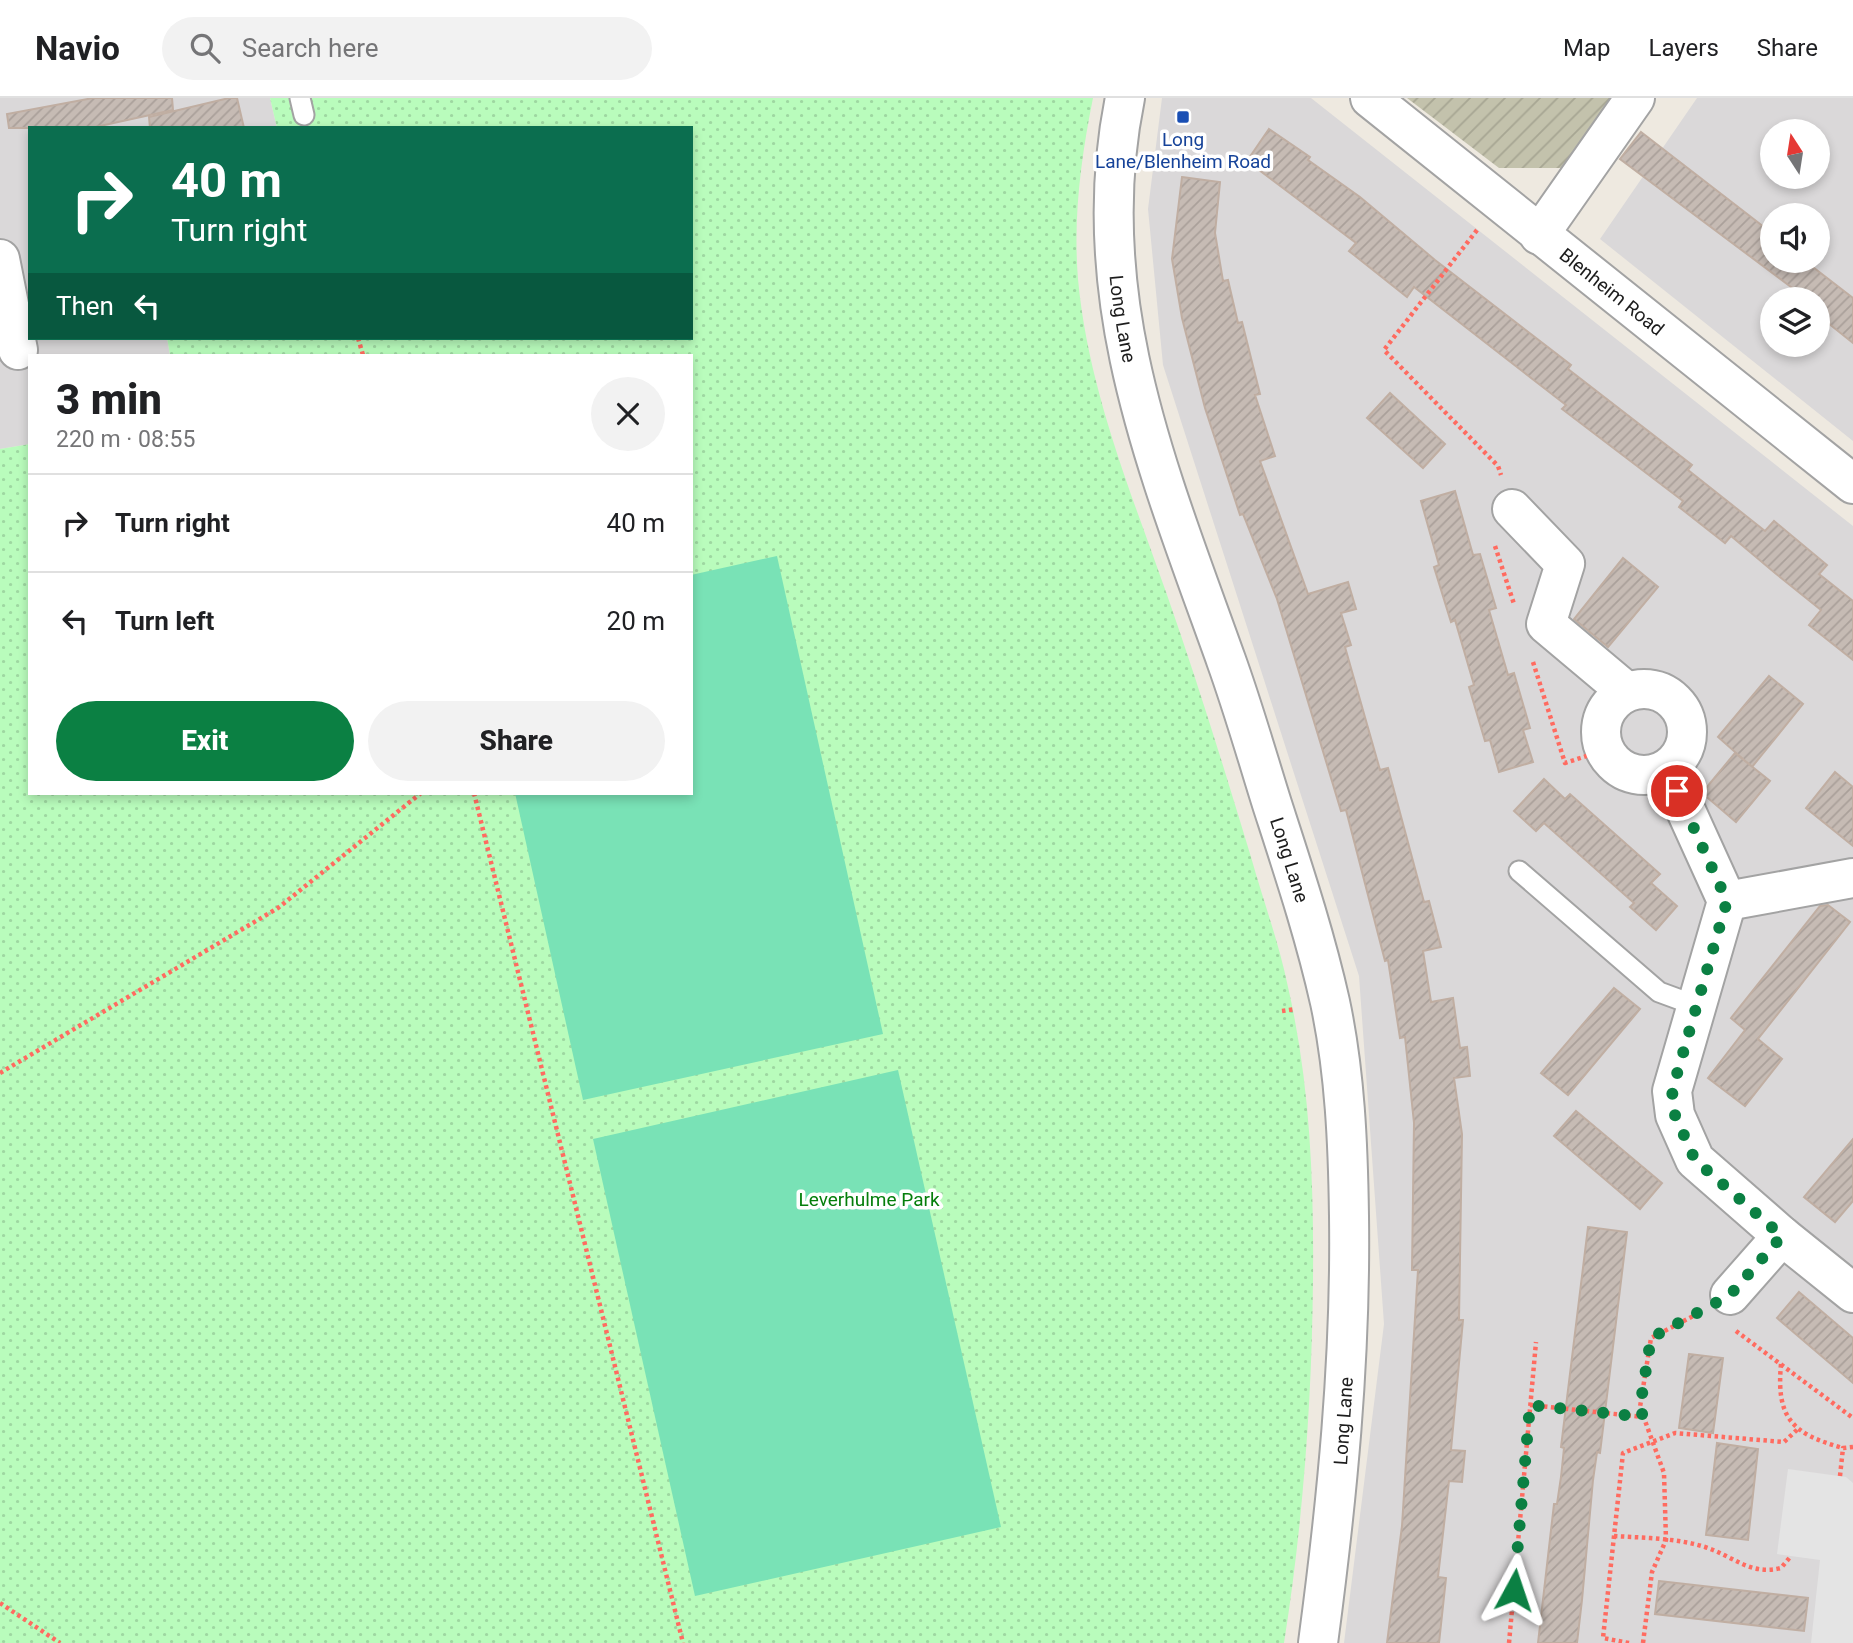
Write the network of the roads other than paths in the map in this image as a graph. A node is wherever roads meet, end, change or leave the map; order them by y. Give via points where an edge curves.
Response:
1 (1125, 98) edge
2 (1370, 98) edge
3 (1635, 98) edge
4 (1539, 235) junction
5 (0, 260) edge
6 (18, 350) dead end
7 (1853, 484) edge
8 (1511, 509) road end
9 (1627, 692) junction
10 (1667, 769) junction
11 (1519, 871) dead end
12 (1853, 878) edge
13 (1727, 901) junction
14 (1697, 1006) junction
15 (1782, 1236) junction
16 (1853, 1293) edge
17 (1729, 1310) road end
18 (1318, 1643) edge

1 - 18 street, Long Lane via 1114,164 1112,255 1133,377 1304,906 1330,1003 1340,1071 1348,1160 1349,1326 1343,1439
2 - 4 street, Blenheim Road
3 - 4 street
4 - 7 street, Blenheim Road
5 - 6 street
8 - 9 street via 1565,564 1546,624
9 - 10 street via 1654,689 1680,706 1688,737 1679,759
9 - 10 street via 1604,716 1605,750 1630,774 1645,776
10 - 13 street
11 - 14 lane via 1659,992
12 - 13 street
13 - 14 street
14 - 15 street via 1672,1091 1675,1115 1695,1160
15 - 16 street
15 - 17 street

